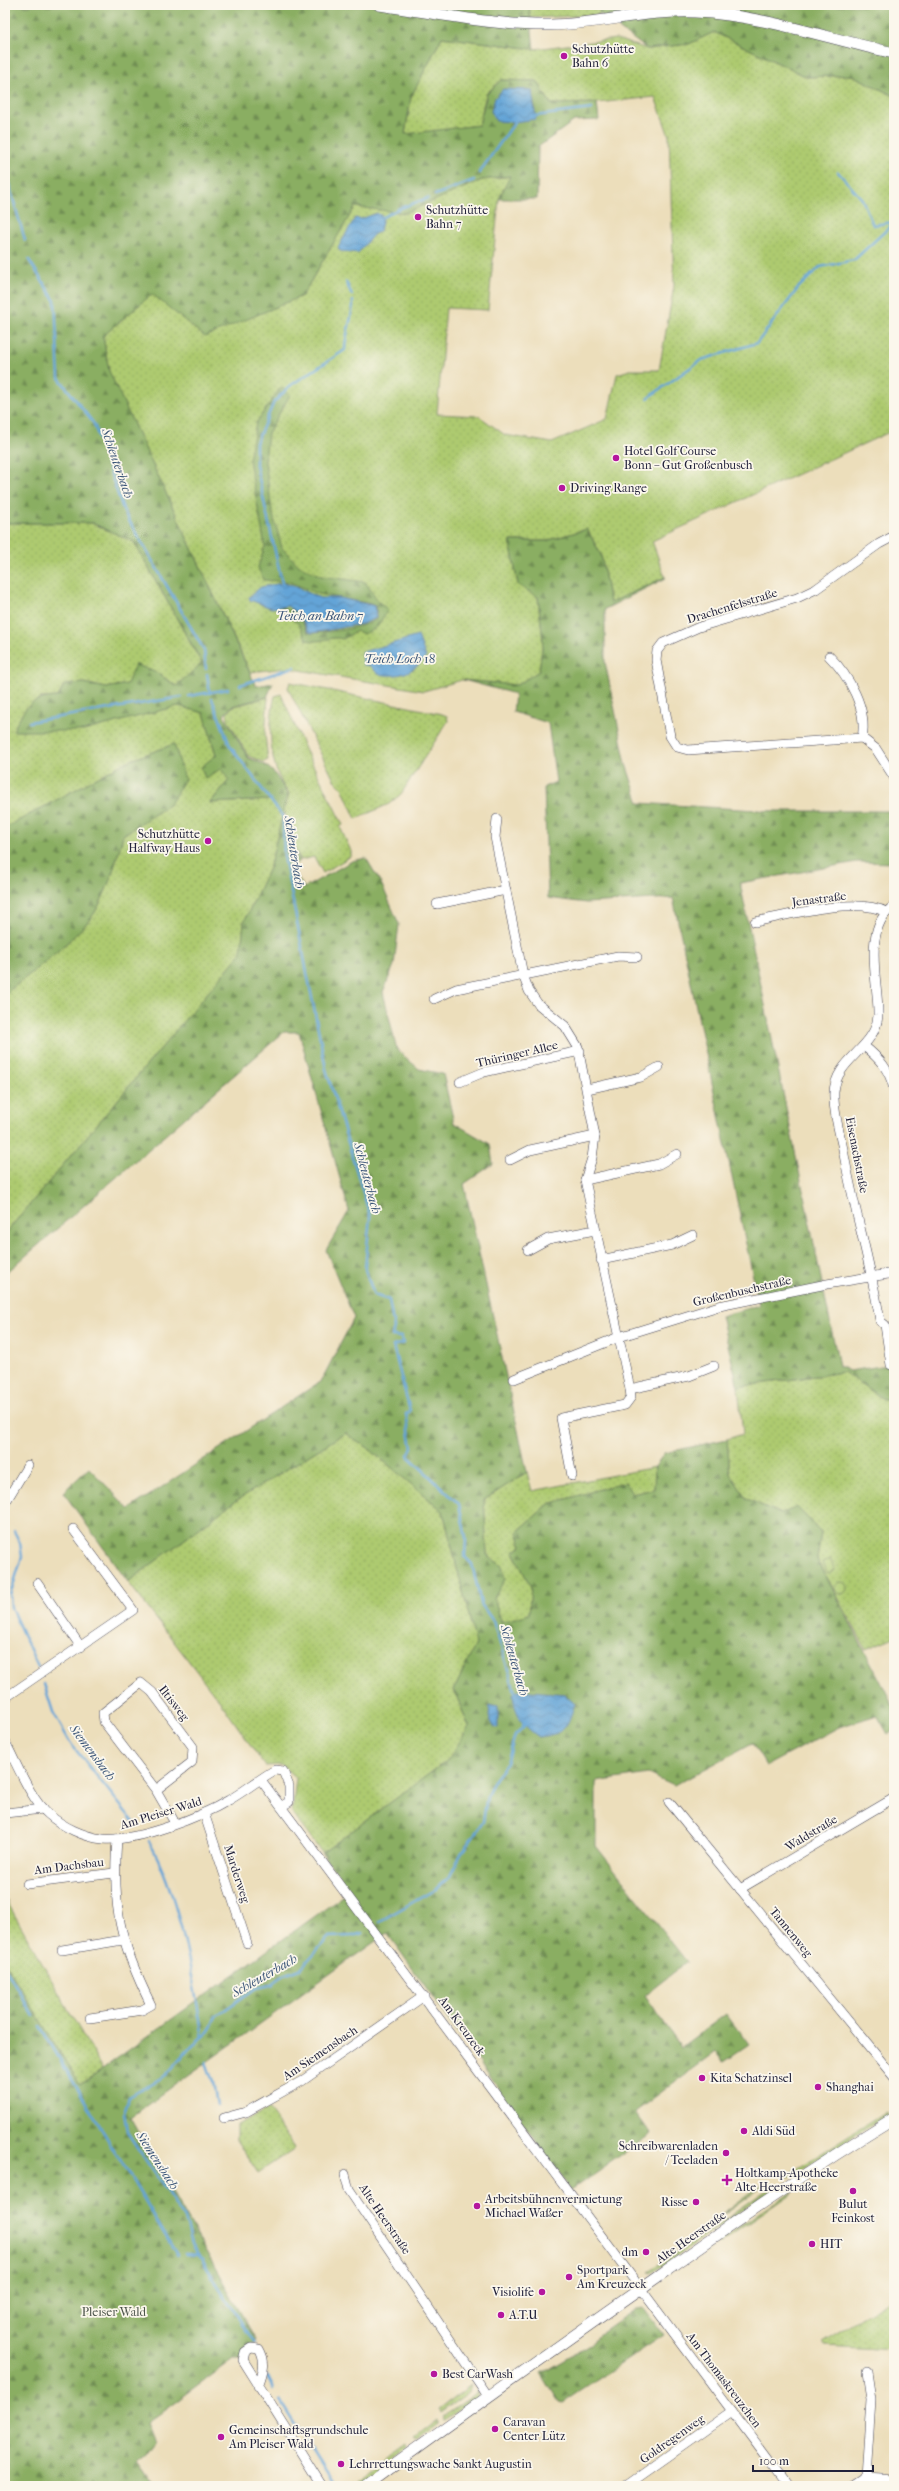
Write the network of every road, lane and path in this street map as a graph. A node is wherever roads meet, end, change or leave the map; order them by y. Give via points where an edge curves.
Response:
1 (379, 5) edge
2 (894, 53) edge
3 (894, 536) edge
4 (828, 656) dead end
5 (862, 738) junction
6 (894, 777) edge
7 (496, 819) dead end
8 (506, 890) junction
9 (437, 904) dead end
10 (894, 906) edge
11 (886, 912) junction
12 (755, 922) dead end
13 (637, 957) dead end
14 (523, 975) junction
15 (434, 999) dead end
16 (864, 1046) junction
17 (580, 1052) junction
18 (659, 1067) dead end
19 (460, 1082) dead end
20 (587, 1089) junction
21 (894, 1089) edge
22 (595, 1136) junction
23 (677, 1154) dead end
24 (510, 1160) dead end
25 (585, 1180) junction
26 (595, 1230) junction
27 (693, 1235) dead end
28 (528, 1250) dead end
29 (601, 1260) junction
30 (894, 1273) edge
31 (873, 1277) junction
32 (894, 1323) edge
33 (884, 1325) junction
34 (619, 1337) junction
35 (891, 1365) dead end
36 (714, 1366) dead end
37 (514, 1379) dead end
38 (630, 1389) junction
39 (28, 1466) dead end
40 (572, 1476) dead end
41 (5, 1503) edge
42 (73, 1528) dead end
43 (37, 1583) dead end
44 (81, 1647) junction
45 (5, 1698) edge
46 (5, 1742) edge
47 (261, 1780) junction
48 (156, 1790) junction
49 (894, 1798) edge
50 (669, 1802) dead end
51 (282, 1806) junction
52 (43, 1809) junction
53 (204, 1813) junction
54 (5, 1814) edge
55 (175, 1823) junction
56 (117, 1839) junction
57 (114, 1873) junction
58 (27, 1884) dead end
59 (740, 1889) junction
60 (123, 1940) junction
61 (247, 1943) dead end
62 (62, 1950) dead end
63 (424, 1996) junction
64 (90, 2018) dead end
65 (894, 2077) edge
66 (224, 2118) dead end
67 (894, 2118) edge
68 (344, 2174) dead end
69 (640, 2288) junction
70 (867, 2372) dead end
71 (258, 2386) dead end
72 (488, 2396) junction
73 (732, 2411) junction
74 (866, 2478) junction
75 (894, 2480) edge
76 (322, 2486) edge
77 (364, 2486) edge
78 (626, 2486) edge
79 (788, 2486) edge
80 (854, 2486) edge

1 - 2 street via 490,21 545,25 696,12 738,16
3 - 5 street, Drachenfelsstraße via 797,598 699,627 664,643 657,651 656,660 670,736 677,747 688,750
4 - 5 street via 843,670 864,715
5 - 6 street via 876,749
7 - 8 street, Thüringer Allee via 495,837
8 - 9 street
8 - 14 street, Thüringer Allee
10 - 11 street
11 - 12 street, Jenastraße via 868,906 830,908
11 - 16 street, Eisenachstraße via 874,947 878,1017 871,1038
13 - 14 street via 618,956
14 - 15 street via 456,989
14 - 17 street, Thüringer Allee via 538,1004 565,1026
16 - 21 street via 882,1061
16 - 31 street, Eisenachstraße via 843,1066 834,1093 851,1190
17 - 19 street, Thüringer Allee via 484,1072
17 - 20 street, Thüringer Allee
18 - 20 street via 641,1077
20 - 22 street, Thüringer Allee
22 - 24 street via 530,1150
22 - 25 street, Thüringer Allee
23 - 25 street via 659,1164
25 - 26 street, Thüringer Allee
26 - 28 street via 548,1239
26 - 29 street, Thüringer Allee
27 - 29 street via 672,1245
29 - 34 street, Thüringer Allee
30 - 31 street, Großenbuschstraße
31 - 33 street via 880,1321
31 - 34 street, Großenbuschstraße via 719,1306
32 - 33 street
33 - 35 street
34 - 37 street, Großenbuschstraße
34 - 38 street
36 - 38 street via 689,1376
38 - 40 street via 631,1397 625,1405 561,1418
39 - 41 street
42 - 44 street via 133,1610
43 - 44 street
44 - 45 street
46 - 52 street, Am Pleiser Wald
47 - 51 street, Am Kreuzeck
47 - 51 street, Am Pleiser Wald via 275,1770 283,1771 287,1779 289,1802
47 - 53 street, Am Pleiser Wald
48 - 48 street, Iltisweg via 104,1722 103,1713 141,1683 152,1692 193,1747 192,1762
48 - 55 street, Iltisweg
49 - 59 street, Waldstraße
50 - 59 street, Tannenweg
51 - 63 street, Am Kreuzeck
52 - 54 street
52 - 56 street, Am Pleiser Wald via 66,1827 78,1832 102,1839
53 - 55 street, Am Pleiser Wald
53 - 61 street, Marderweg
55 - 56 street, Am Pleiser Wald
56 - 57 street, Am Dachsbau
57 - 58 street, Am Dachsbau
57 - 60 street, Am Dachsbau via 117,1911
59 - 65 street, Tannenweg
60 - 62 street
60 - 64 street, Am Dachsbau via 151,2005 142,2010
63 - 66 street, Am Siemensbach via 302,2081 246,2112
63 - 69 street, Am Kreuzeck
67 - 69 street, Alte Heerstraße via 782,2189
68 - 72 street, Alte Heerstraße via 349,2190
69 - 72 street, Alte Heerstraße
69 - 73 street, Am Thomaskreuzchen
70 - 74 street via 871,2399
71 - 76 street
72 - 77 street, Alte Heerstraße
73 - 78 street, Goldregenweg
73 - 79 street, Am Thomaskreuzchen
74 - 75 street
74 - 80 street

